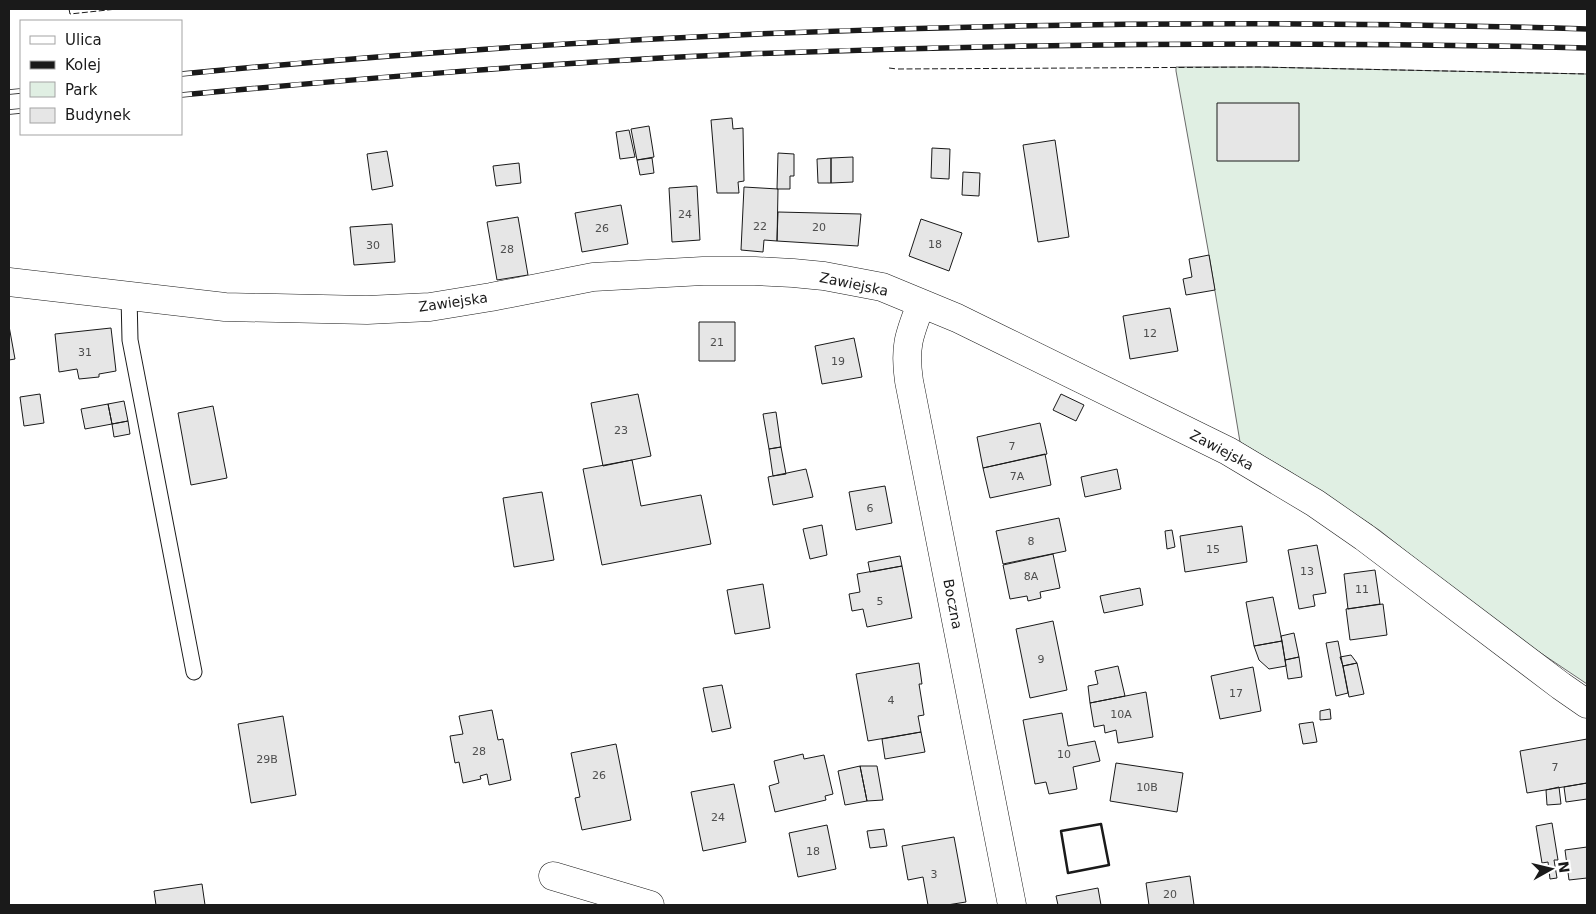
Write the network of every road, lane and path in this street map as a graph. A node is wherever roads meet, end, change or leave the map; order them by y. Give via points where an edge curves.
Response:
1 (9, 282) edge
2 (128, 296) junction
3 (922, 304) junction
4 (194, 672) dead end
5 (1587, 704) edge
6 (553, 876) dead end
7 (650, 905) edge
8 (1012, 905) edge

1 - 2 street, Zawiejska
2 - 3 street, Zawiejska via 225,307 367,310 430,307 593,277 755,270 853,281 882,287
2 - 4 lane via 130,340
3 - 5 street, Zawiejska via 1228,451 1315,502
3 - 8 street, Boczna via 909,335 909,381
6 - 7 street

